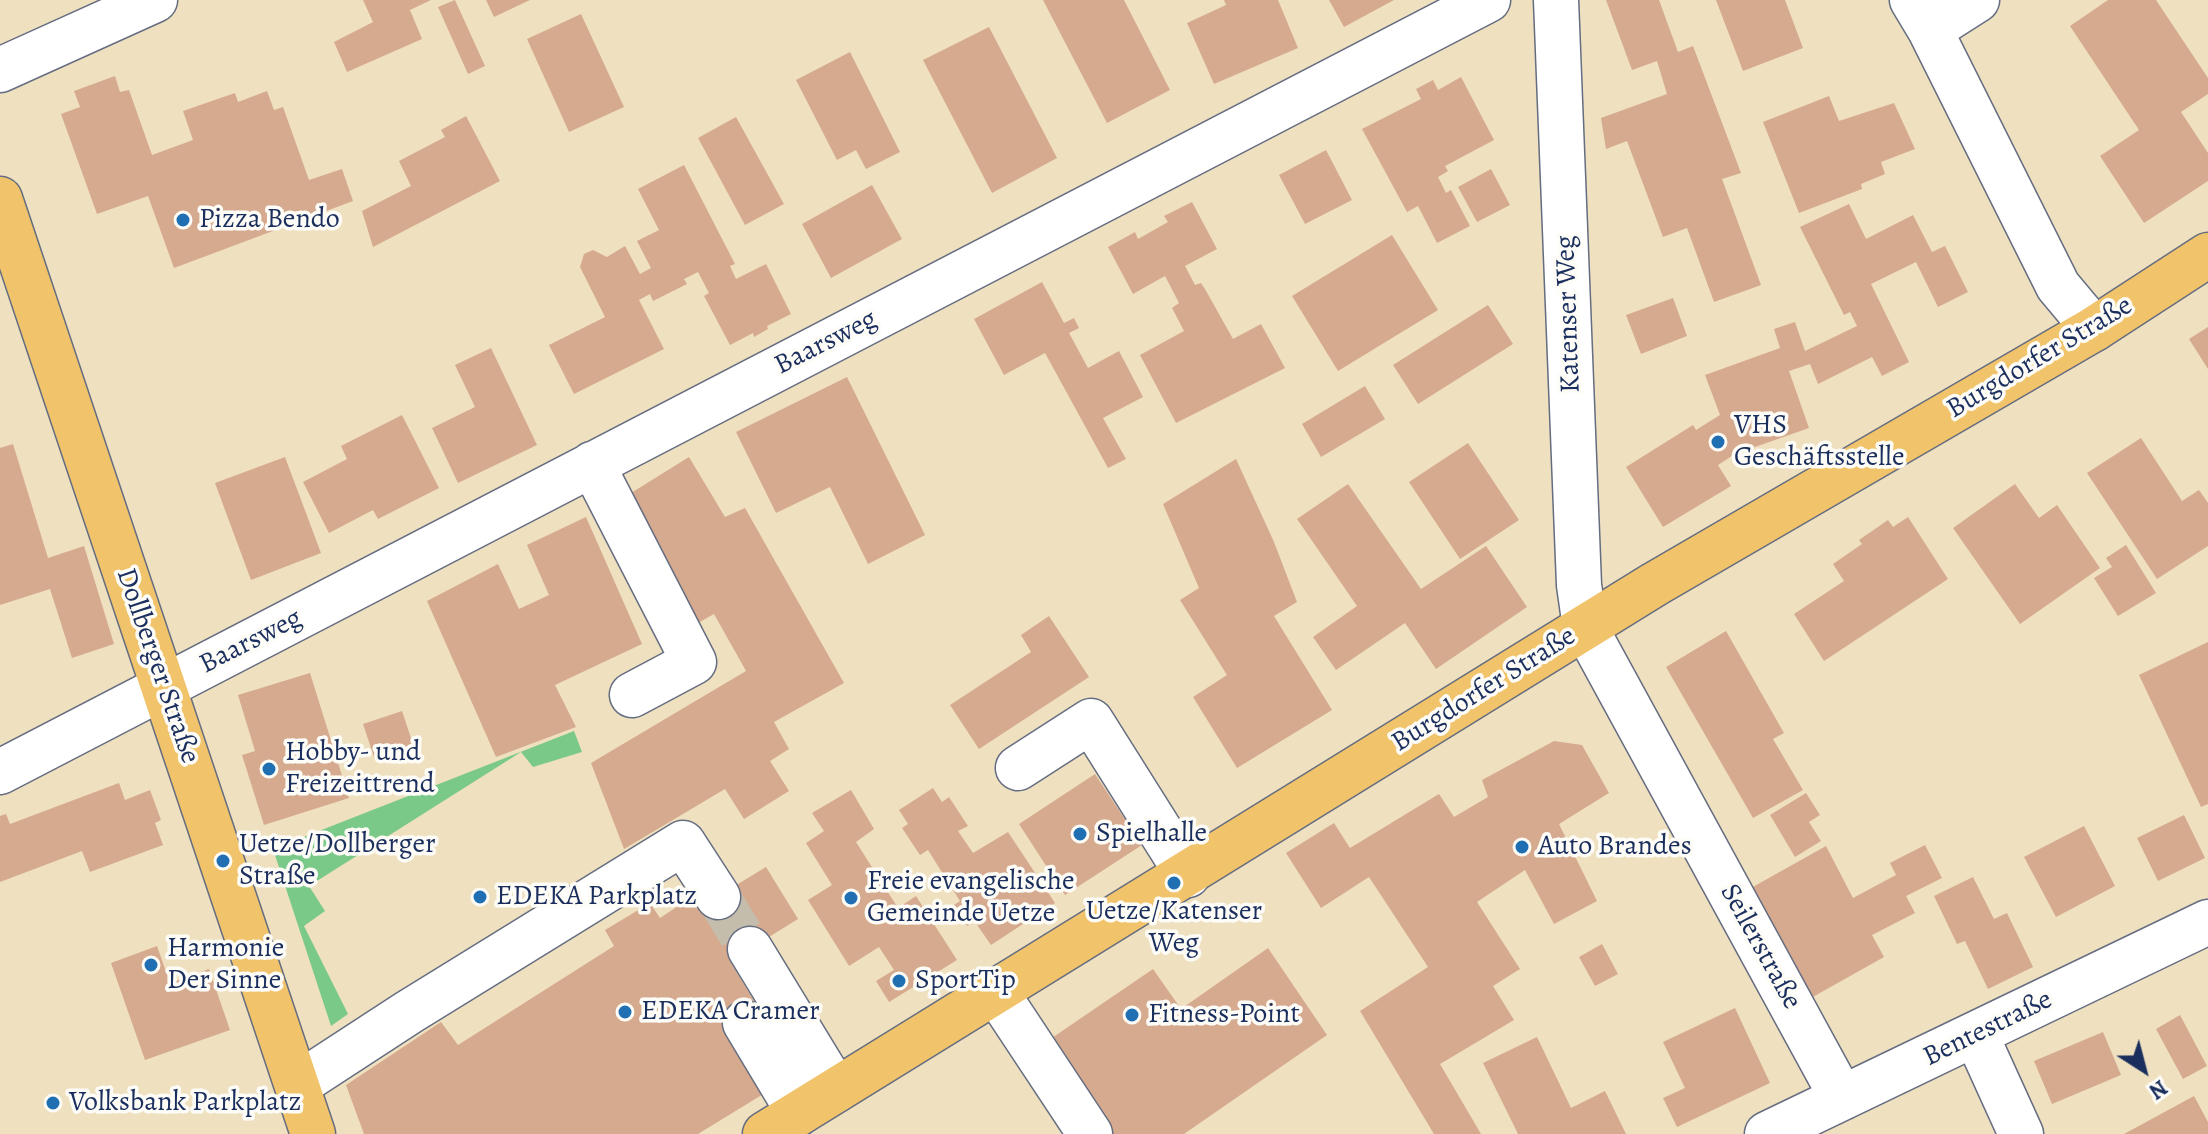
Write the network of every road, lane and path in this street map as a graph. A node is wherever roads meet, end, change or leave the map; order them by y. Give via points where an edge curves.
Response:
1 (155, 0) edge
2 (1488, 0) edge
3 (1556, 0) edge
4 (1977, 0) edge
5 (1921, 15) edge
6 (0, 70) edge
7 (0, 199) edge
8 (2208, 255) edge
9 (2094, 329) junction
10 (592, 464) junction
11 (1585, 627) junction
12 (164, 687) junction
13 (632, 695) dead end
14 (1018, 768) dead end
15 (0, 772) edge
16 (1188, 875) junction
17 (718, 897) tunnel mouth
18 (2208, 922) edge
19 (750, 949) tunnel mouth
20 (996, 992) junction
21 (745, 1023) dead end
22 (1976, 1035) junction
23 (297, 1085) junction
24 (836, 1090) junction
25 (1842, 1098) junction
26 (782, 1124) edge
27 (313, 1134) edge
28 (1090, 1134) edge
29 (1767, 1134) edge
30 (2021, 1134) edge

1 - 6 street
2 - 10 street, Baarsweg
3 - 11 street, Katenser Weg via 1579,585
4 - 5 street
5 - 9 street via 2058,286
7 - 12 main road, Dollberger Straße
8 - 9 main road, Burgdorfer Straße
9 - 11 main road, Burgdorfer Straße
10 - 12 street, Baarsweg
10 - 13 street via 694,662
11 - 16 main road, Burgdorfer Straße
11 - 25 street, Seilerstraße
12 - 15 street, Baarsweg
12 - 23 main road, Dollberger Straße
14 - 16 street via 1091,721
16 - 20 main road, Burgdorfer Straße
17 - 23 street via 683,843
18 - 22 street, Bentestraße
19 - 24 street
20 - 24 main road, Burgdorfer Straße
20 - 28 street
21 - 26 street
22 - 25 street, Bentestraße
22 - 30 street
23 - 27 main road, Dollberger Straße
24 - 26 main road, Burgdorfer Straße
25 - 29 street, Bentestraße

